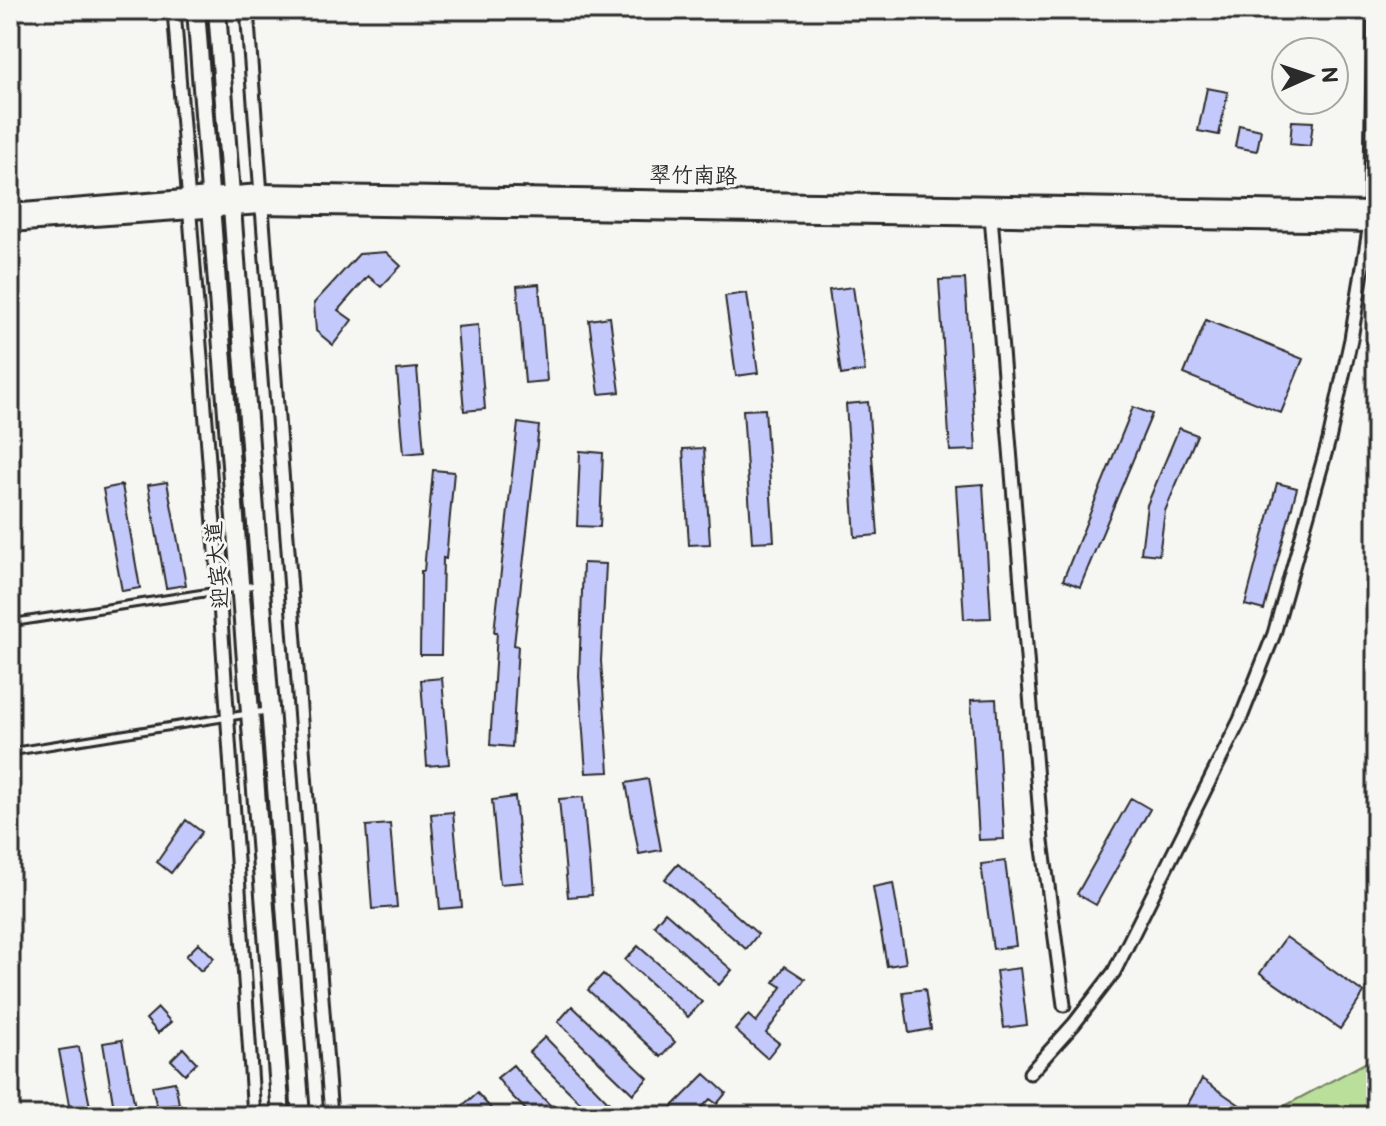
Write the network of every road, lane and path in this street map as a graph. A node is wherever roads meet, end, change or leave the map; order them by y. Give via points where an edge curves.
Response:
1 (174, 10) edge
2 (196, 10) edge
3 (217, 10) edge
4 (247, 10) edge
5 (1374, 10) edge
6 (260, 199) junction
7 (231, 201) junction
8 (211, 202) junction
9 (189, 204) junction
10 (10, 212) edge
11 (991, 216) junction
12 (1373, 217) edge
13 (10, 224) edge
14 (261, 584) junction
15 (242, 586) junction
16 (219, 589) junction
17 (10, 623) edge
18 (271, 711) junction
19 (251, 712) junction
20 (227, 716) junction
21 (10, 752) edge
22 (1064, 1005) dead end
23 (1030, 1073) dead end
24 (254, 1116) edge
25 (281, 1116) edge
26 (301, 1116) edge
27 (331, 1116) edge

1 - 9 street
2 - 8 main road, 迎宾大道
3 - 7 main road, 迎宾大道
4 - 6 street
5 - 12 street
6 - 7 main road, 翠竹南路
6 - 11 main road, 翠竹南路
6 - 12 main road, 翠竹南路
6 - 27 street
7 - 8 main road, 翠竹南路
7 - 14 main road, 迎宾大道
8 - 9 main road, 翠竹南路
8 - 15 main road, 迎宾大道
9 - 10 main road, 翠竹南路
9 - 13 main road, 翠竹南路
9 - 16 street
11 - 12 main road, 翠竹南路
11 - 22 street via 1042,841
12 - 23 street via 1329,440 1274,634 1240,720 1114,972
14 - 15 lane
14 - 18 main road, 迎宾大道
15 - 16 lane
15 - 19 main road, 迎宾大道
16 - 17 lane
16 - 20 street
18 - 19 lane
18 - 26 main road, 迎宾大道
19 - 20 lane
19 - 25 main road, 迎宾大道
20 - 21 lane
20 - 24 street

